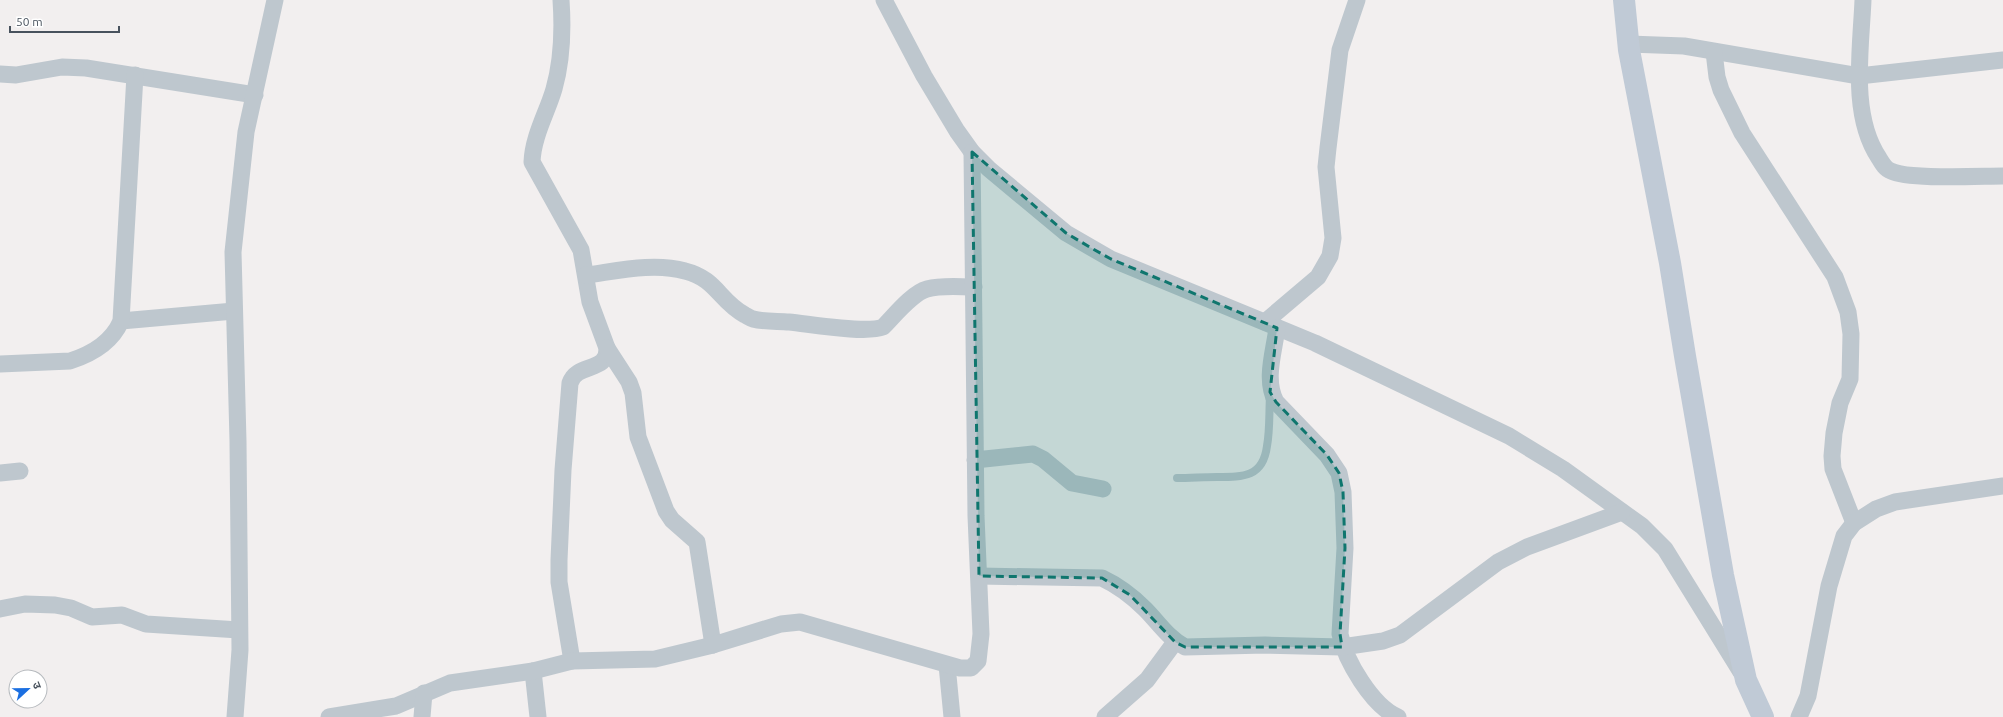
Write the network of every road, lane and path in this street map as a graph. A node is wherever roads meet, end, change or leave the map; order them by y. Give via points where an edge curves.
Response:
1 (275, 0) edge
2 (562, 0) edge
3 (884, 0) edge
4 (1357, 0) edge
5 (1624, 0) edge
6 (1863, 0) edge
7 (1629, 44) junction
8 (1714, 52) junction
9 (2003, 60) edge
10 (0, 74) edge
11 (135, 76) junction
12 (1860, 76) junction
13 (255, 95) junction
14 (972, 152) junction
15 (2003, 176) edge
16 (586, 275) junction
17 (974, 287) junction
18 (234, 311) junction
19 (121, 321) junction
20 (1271, 325) junction
21 (606, 348) junction
22 (0, 364) edge
23 (1270, 392) junction
24 (975, 460) junction
25 (20, 471) dead end
26 (0, 473) edge
27 (1177, 478) dead end
28 (2003, 486) edge
29 (1103, 489) dead end
30 (1622, 512) junction
31 (1854, 523) junction
32 (979, 576) junction
33 (0, 609) edge
34 (240, 630) junction
35 (1175, 642) junction
36 (713, 645) junction
37 (1342, 647) junction
38 (572, 661) junction
39 (947, 665) junction
40 (534, 671) junction
41 (1746, 680) junction
42 (424, 693) junction
43 (235, 717) edge
44 (329, 717) edge
45 (422, 717) edge
46 (538, 717) edge
47 (952, 717) edge
48 (1105, 717) edge
49 (1398, 717) edge
50 (1763, 717) edge
51 (1799, 717) edge

1 - 13 street
2 - 16 street via 563,26 555,86 539,129 532,162 581,250
3 - 14 street via 924,76
4 - 20 street via 1340,50 1328,148 1326,167 1333,238 1330,256 1318,277
5 - 7 street
6 - 12 street
7 - 8 street via 1684,46
7 - 41 street via 1670,264 1723,575
8 - 12 street
8 - 31 street via 1717,77 1742,133 1835,277 1848,312 1851,334 1850,379 1840,403 1832,456 1833,469
9 - 12 street
10 - 11 street via 16,75 62,67
11 - 13 street
11 - 19 street
12 - 15 street via 1865,127 1869,140 1885,167 1901,175
13 - 18 street via 246,132 233,252
14 - 17 street
14 - 20 street via 1066,233 1092,249
16 - 17 street via 640,268 686,271 713,284 733,307 753,319 876,330 883,327 918,293 926,289
16 - 21 street via 592,308
17 - 24 street
18 - 19 street
18 - 34 street
19 - 22 street via 110,340 80,358 70,361
20 - 23 street
20 - 30 street via 1315,343 1509,436 1563,469
21 - 36 street via 629,382 633,393 638,437 666,511 672,520 697,542
21 - 38 street via 607,356 604,361 578,373 570,383 563,470 559,582
23 - 27 lane via 1267,446 1260,467 1241,476
23 - 37 street via 1276,402 1327,455 1339,473 1343,492 1345,548 1340,634
24 - 29 street via 1034,454 1043,458 1072,483
24 - 32 street
25 - 26 street
28 - 31 street via 1895,502 1876,509
30 - 37 street via 1527,547 1498,562 1400,635 1383,641
30 - 41 street via 1642,526 1665,549
31 - 51 street via 1844,536 1829,586 1808,696
32 - 35 street via 1102,578 1130,595
32 - 39 street via 981,634 978,661 971,668
33 - 34 street via 25,604 56,605 72,608 92,617 122,615 146,624
34 - 43 street
35 - 37 street via 1185,647 1198,648 1265,645
35 - 48 street via 1147,680
36 - 38 street via 655,659
36 - 39 street via 781,624 800,622
37 - 49 street via 1371,694 1389,713
38 - 40 street
39 - 47 street
40 - 42 street via 450,683
40 - 46 street
41 - 50 street
42 - 44 street via 396,706
42 - 45 street

